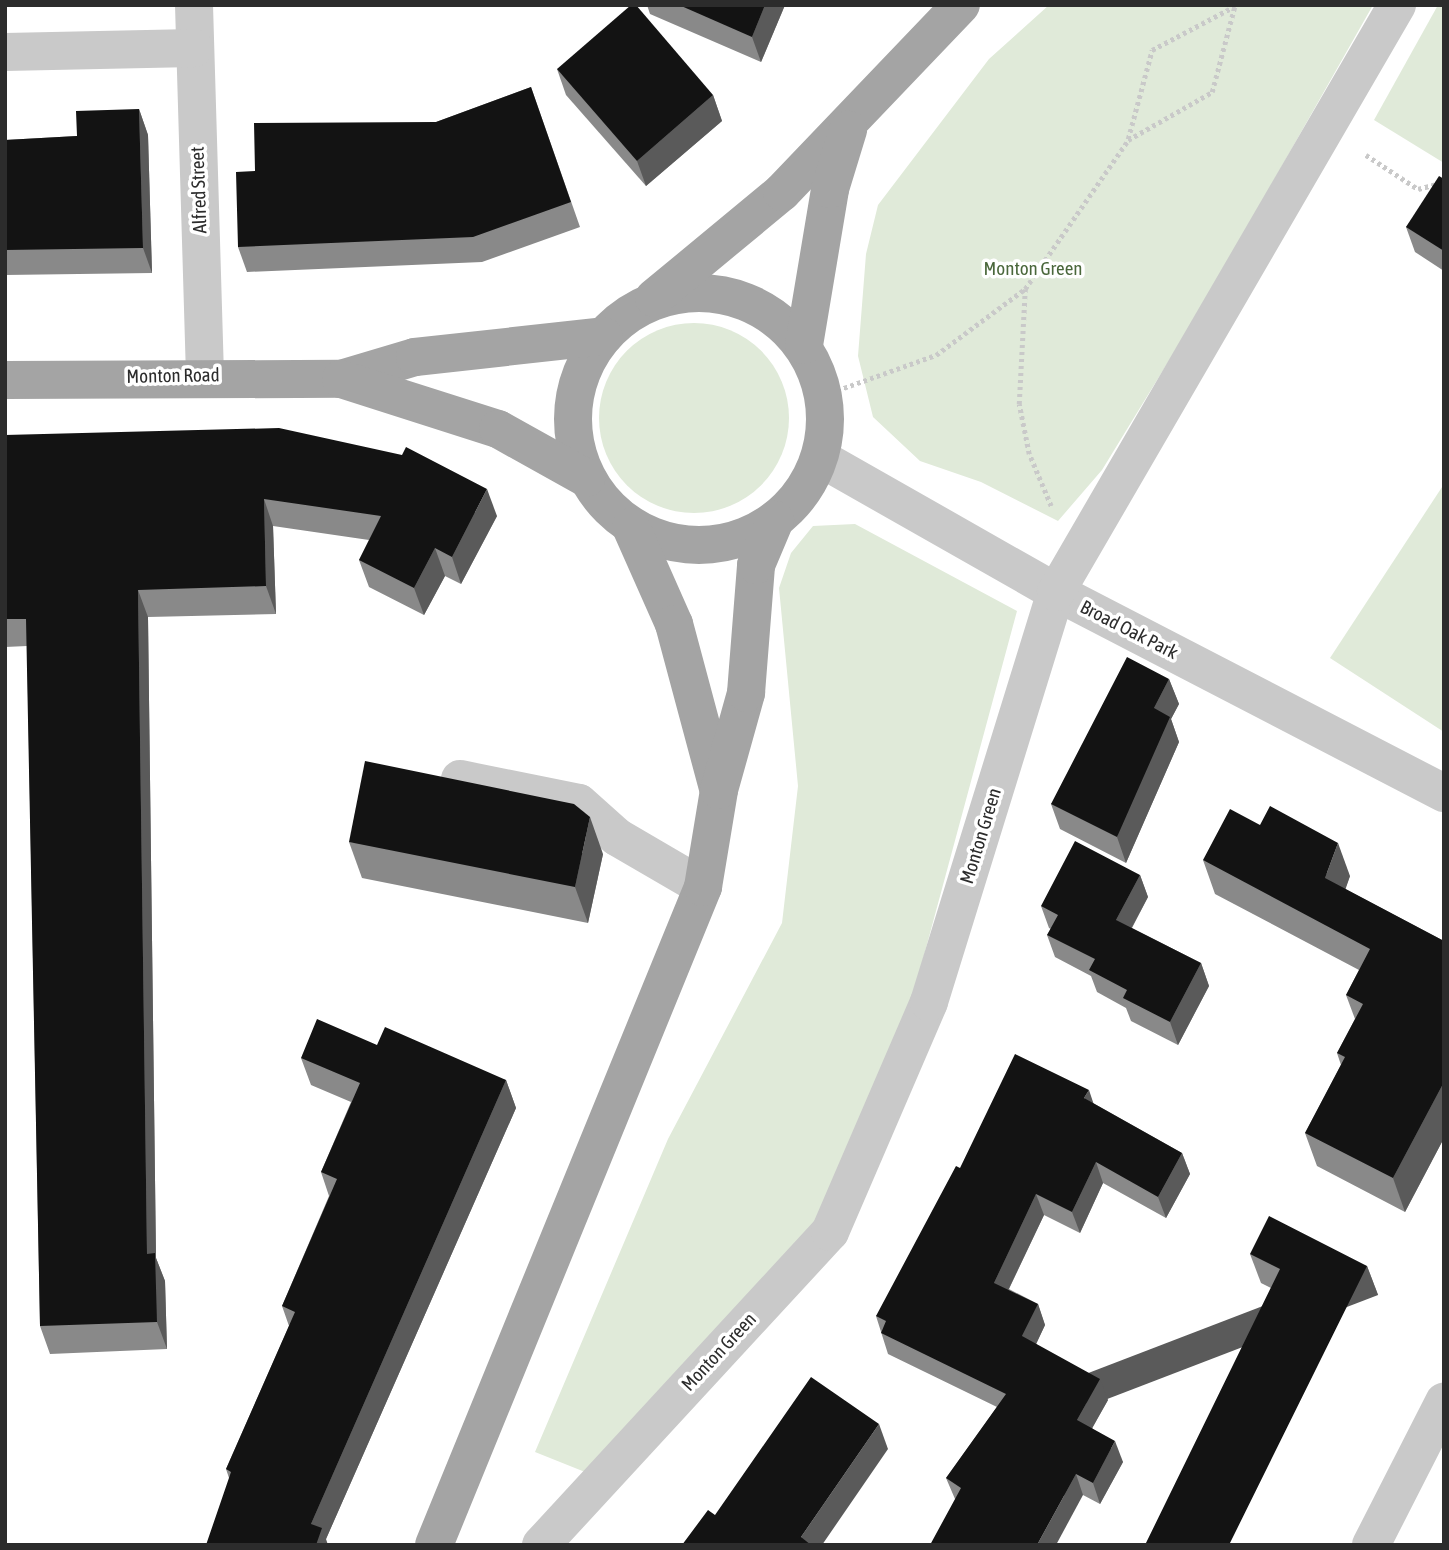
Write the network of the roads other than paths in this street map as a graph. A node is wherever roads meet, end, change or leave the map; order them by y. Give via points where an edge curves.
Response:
1 (194, 5) edge
2 (961, 5) edge
3 (1397, 5) edge
4 (194, 48) junction
5 (5, 52) edge
6 (849, 128) junction
7 (648, 303) junction
8 (604, 336) junction
9 (804, 345) junction
10 (205, 375) junction
11 (341, 379) junction
12 (5, 380) edge
13 (820, 458) junction
14 (586, 478) junction
15 (775, 520) junction
16 (631, 527) junction
17 (1056, 592) junction
18 (460, 779) edge
19 (719, 790) junction
20 (1444, 793) edge
21 (703, 887) junction
22 (1444, 1402) edge
23 (434, 1545) edge
24 (541, 1545) edge
25 (1371, 1545) edge

1 - 4 street, Alfred Street
2 - 6 main road
3 - 17 street, Monton Green
4 - 5 street
4 - 10 street, Alfred Street
6 - 7 main road via 733,237
6 - 9 main road via 830,189
7 - 8 main road
7 - 9 main road via 690,292 733,296 773,315
8 - 11 main road, Monton Road via 415,357
8 - 14 main road via 583,367 573,404 574,442
9 - 13 main road via 824,395
10 - 11 main road, Monton Road
10 - 12 main road, Monton Road
11 - 14 main road, Monton Road via 498,429
13 - 15 main road
13 - 17 street, Broad Oak Park
14 - 16 main road
15 - 16 main road via 747,538 708,547 667,543
15 - 19 main road via 756,565 746,693
16 - 19 main road via 674,624
17 - 20 street, Broad Oak Park
17 - 24 street, Monton Green via 929,1002 830,1232
18 - 21 street via 579,803 617,837
19 - 21 main road
21 - 23 main road
22 - 25 street

